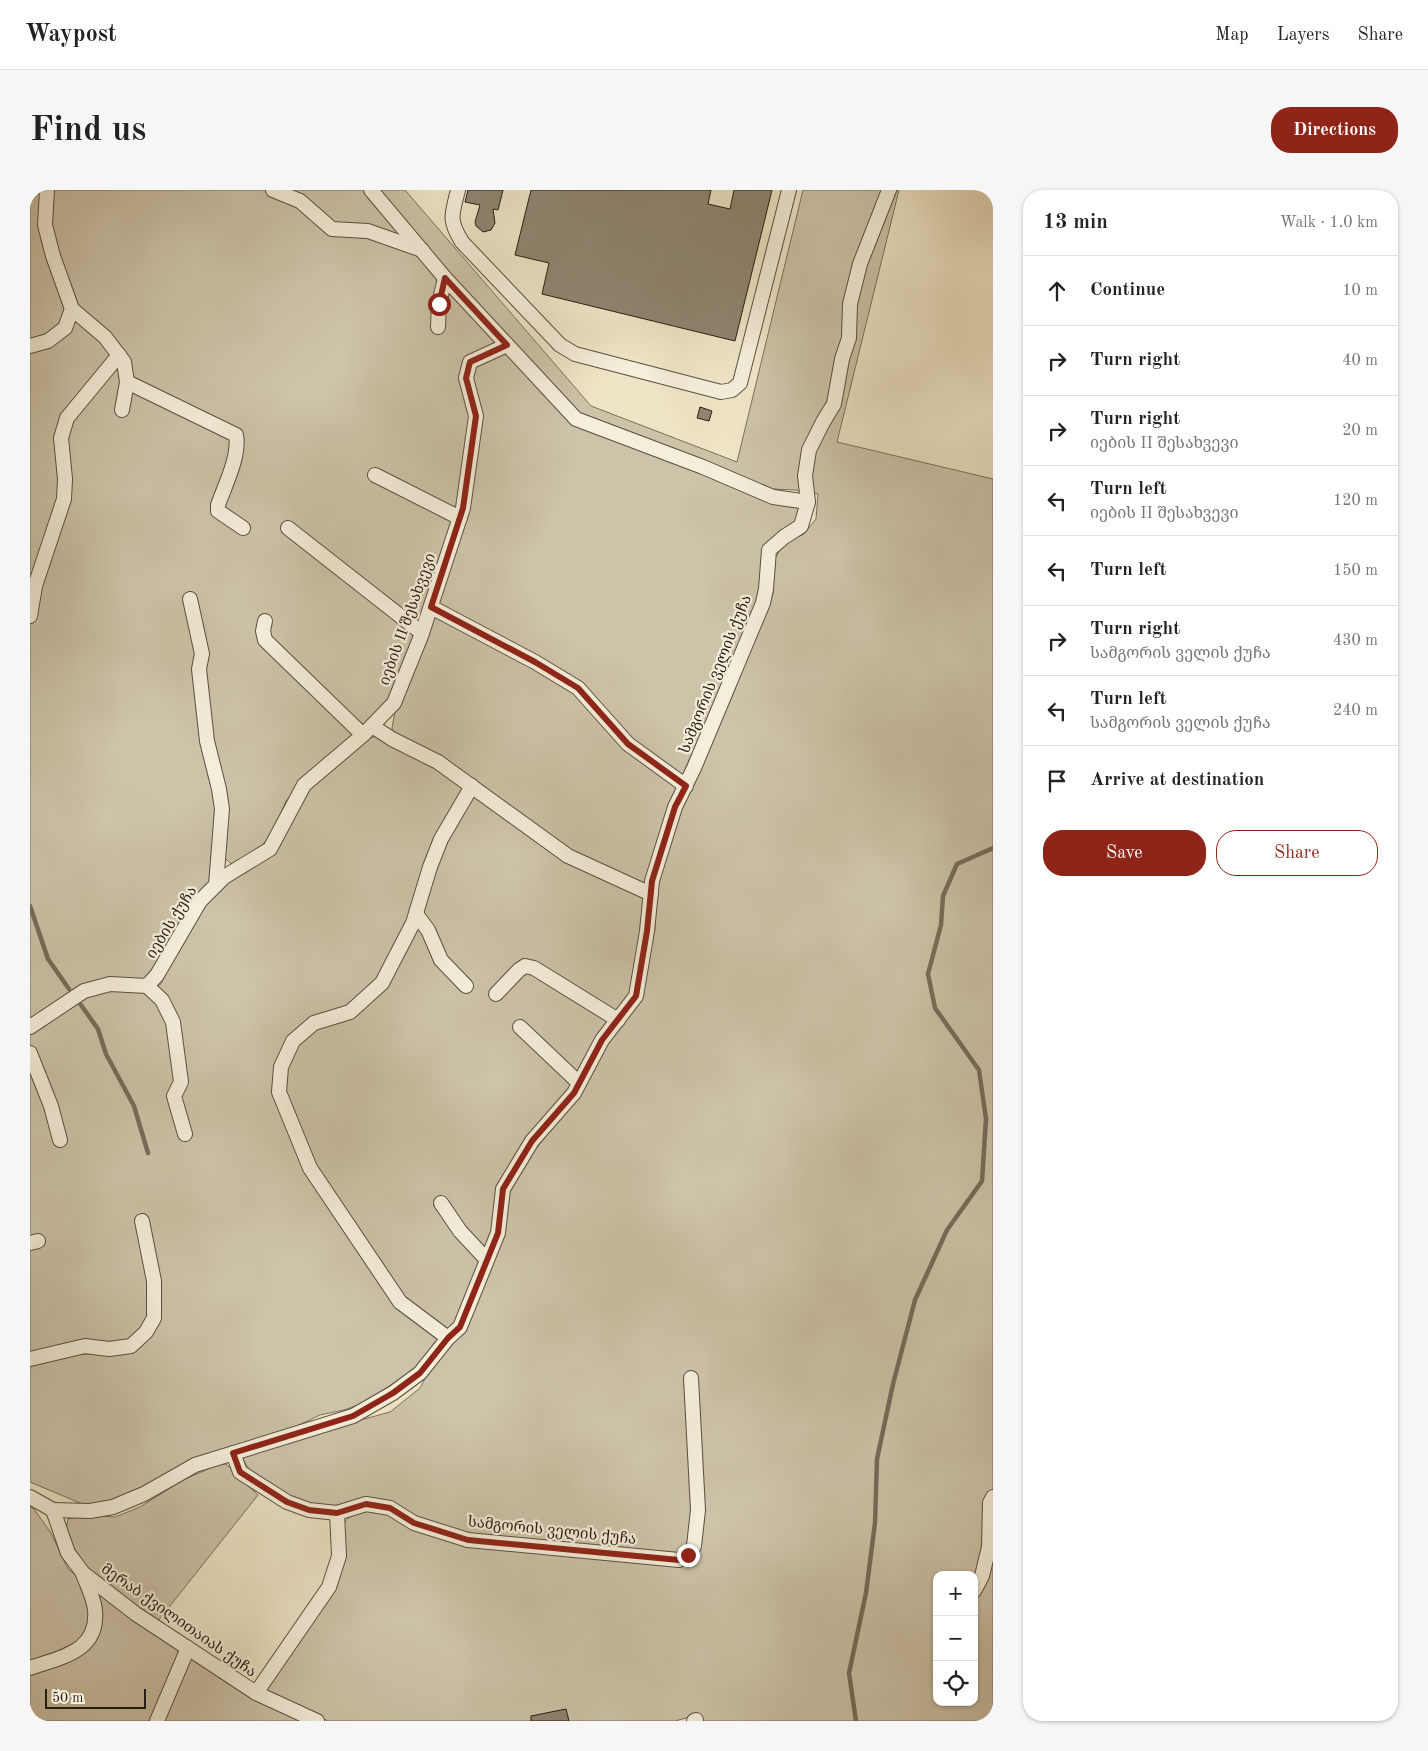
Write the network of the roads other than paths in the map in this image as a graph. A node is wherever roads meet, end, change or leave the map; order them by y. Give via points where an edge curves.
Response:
1 (47, 190) edge
2 (274, 190) edge
3 (371, 190) edge
4 (458, 190) edge
5 (788, 190) edge
6 (889, 190) edge
7 (422, 250) junction
8 (445, 278) junction
9 (72, 309) junction
10 (438, 327) dead end
11 (507, 345) junction
12 (30, 346) edge
13 (120, 355) junction
14 (127, 382) junction
15 (122, 410) dead end
16 (375, 475) dead end
17 (808, 502) junction
18 (460, 518) junction
19 (243, 528) dead end
20 (288, 528) dead end
21 (190, 599) dead end
22 (431, 607) junction
23 (30, 616) edge
24 (266, 621) dead end
25 (422, 633) junction
26 (367, 731) junction
27 (472, 786) junction
28 (686, 786) junction
29 (216, 885) junction
30 (651, 894) junction
31 (416, 914) junction
32 (147, 986) junction
33 (466, 986) dead end
34 (496, 994) dead end
35 (618, 1020) junction
36 (30, 1027) edge
37 (520, 1027) dead end
38 (30, 1053) edge
39 (579, 1083) junction
40 (185, 1134) dead end
41 (60, 1140) dead end
42 (441, 1203) dead end
43 (142, 1221) dead end
44 (487, 1260) junction
45 (448, 1338) junction
46 (30, 1359) edge
47 (690, 1378) dead end
48 (233, 1453) junction
49 (30, 1497) edge
50 (993, 1497) edge
51 (53, 1510) junction
52 (337, 1513) junction
53 (83, 1573) junction
54 (978, 1584) edge
55 (188, 1648) junction
56 (30, 1668) edge
57 (256, 1694) junction
58 (157, 1721) edge
59 (317, 1721) edge

1 - 9 street via 45,225
2 - 7 street via 300,201 332,228 368,231
3 - 7 street
4 - 5 street via 451,216 462,242 560,345 575,354 728,392 740,383
6 - 17 street, სამგორის ველის ქუჩა via 858,272 850,304 849,338 834,404 810,450 805,476
7 - 8 street
8 - 10 street
8 - 11 street
9 - 12 street via 65,328 48,340
9 - 13 street via 105,337
11 - 17 street via 576,419 773,497
11 - 18 street, იების II შესახვევი via 470,362 466,378 476,416
13 - 14 street
13 - 23 street via 67,418 60,438 64,499 36,586
14 - 15 street
14 - 19 street via 236,435 236,455 218,511
16 - 18 street
17 - 28 street, სამგორის ველის ქუჩა via 801,526 769,550 763,604
18 - 22 street, იების II შესახვევი
20 - 25 street
21 - 29 street, იების ქუჩა via 202,654 199,669 207,742 222,809
22 - 25 street, იების II შესახვევი
22 - 28 street via 578,688 628,744
24 - 26 street via 263,631 266,640
25 - 26 street, იების II შესახვევი via 394,703
26 - 27 street via 386,736 438,762
26 - 29 street, იების II შესახვევი via 304,785 270,849
27 - 30 street via 568,856
27 - 31 street via 441,839
28 - 30 street, სამგორის ველის ქუჩა via 675,807
29 - 32 street, იების ქუჩა via 200,901 157,975
30 - 35 street, სამგორის ველის ქუჩა via 636,996
31 - 33 street via 428,930 441,960
31 - 45 street via 382,983 350,1012 314,1023 293,1041 281,1067 279,1092 310,1168 400,1302
32 - 36 street via 110,984 84,991
32 - 40 street via 162,1000 173,1022 181,1082 174,1096
34 - 35 street via 525,966 534,968
35 - 39 street, სამგორის ველის ქუჩა via 602,1040
37 - 39 street
38 - 41 street
39 - 44 street, სამგორის ველის ქუჩა via 532,1141 503,1189 498,1233
42 - 44 street via 460,1231
43 - 46 street via 154,1281 154,1318 146,1332 131,1346 109,1349 85,1346
44 - 45 street, სამგორის ველის ქუჩა via 460,1327
45 - 48 street, სამგორის ველის ქუჩა via 420,1373 353,1416
47 - 52 street, სამგორის ველის ქუჩა via 698,1510 694,1546 679,1560 468,1540 414,1523 390,1508 366,1504
48 - 51 street, სამგორის ველის ქუჩა via 195,1465 144,1494 113,1507
48 - 52 street, სამგორის ველის ქუჩა via 240,1472 287,1502 309,1510
49 - 51 street
50 - 54 street via 990,1503 989,1547
51 - 53 street, მერაბ ქვილითაიას ქუჩა via 68,1553
52 - 57 street via 339,1556 329,1587
53 - 55 street, მერაბ ქვილითაიას ქუჩა via 136,1614
53 - 56 street via 95,1608 95,1624 90,1639 77,1650
55 - 57 street, მერაბ ქვილითაიას ქუჩა
55 - 58 street
57 - 59 street, მერაბ ქვილითაიას ქუჩა

